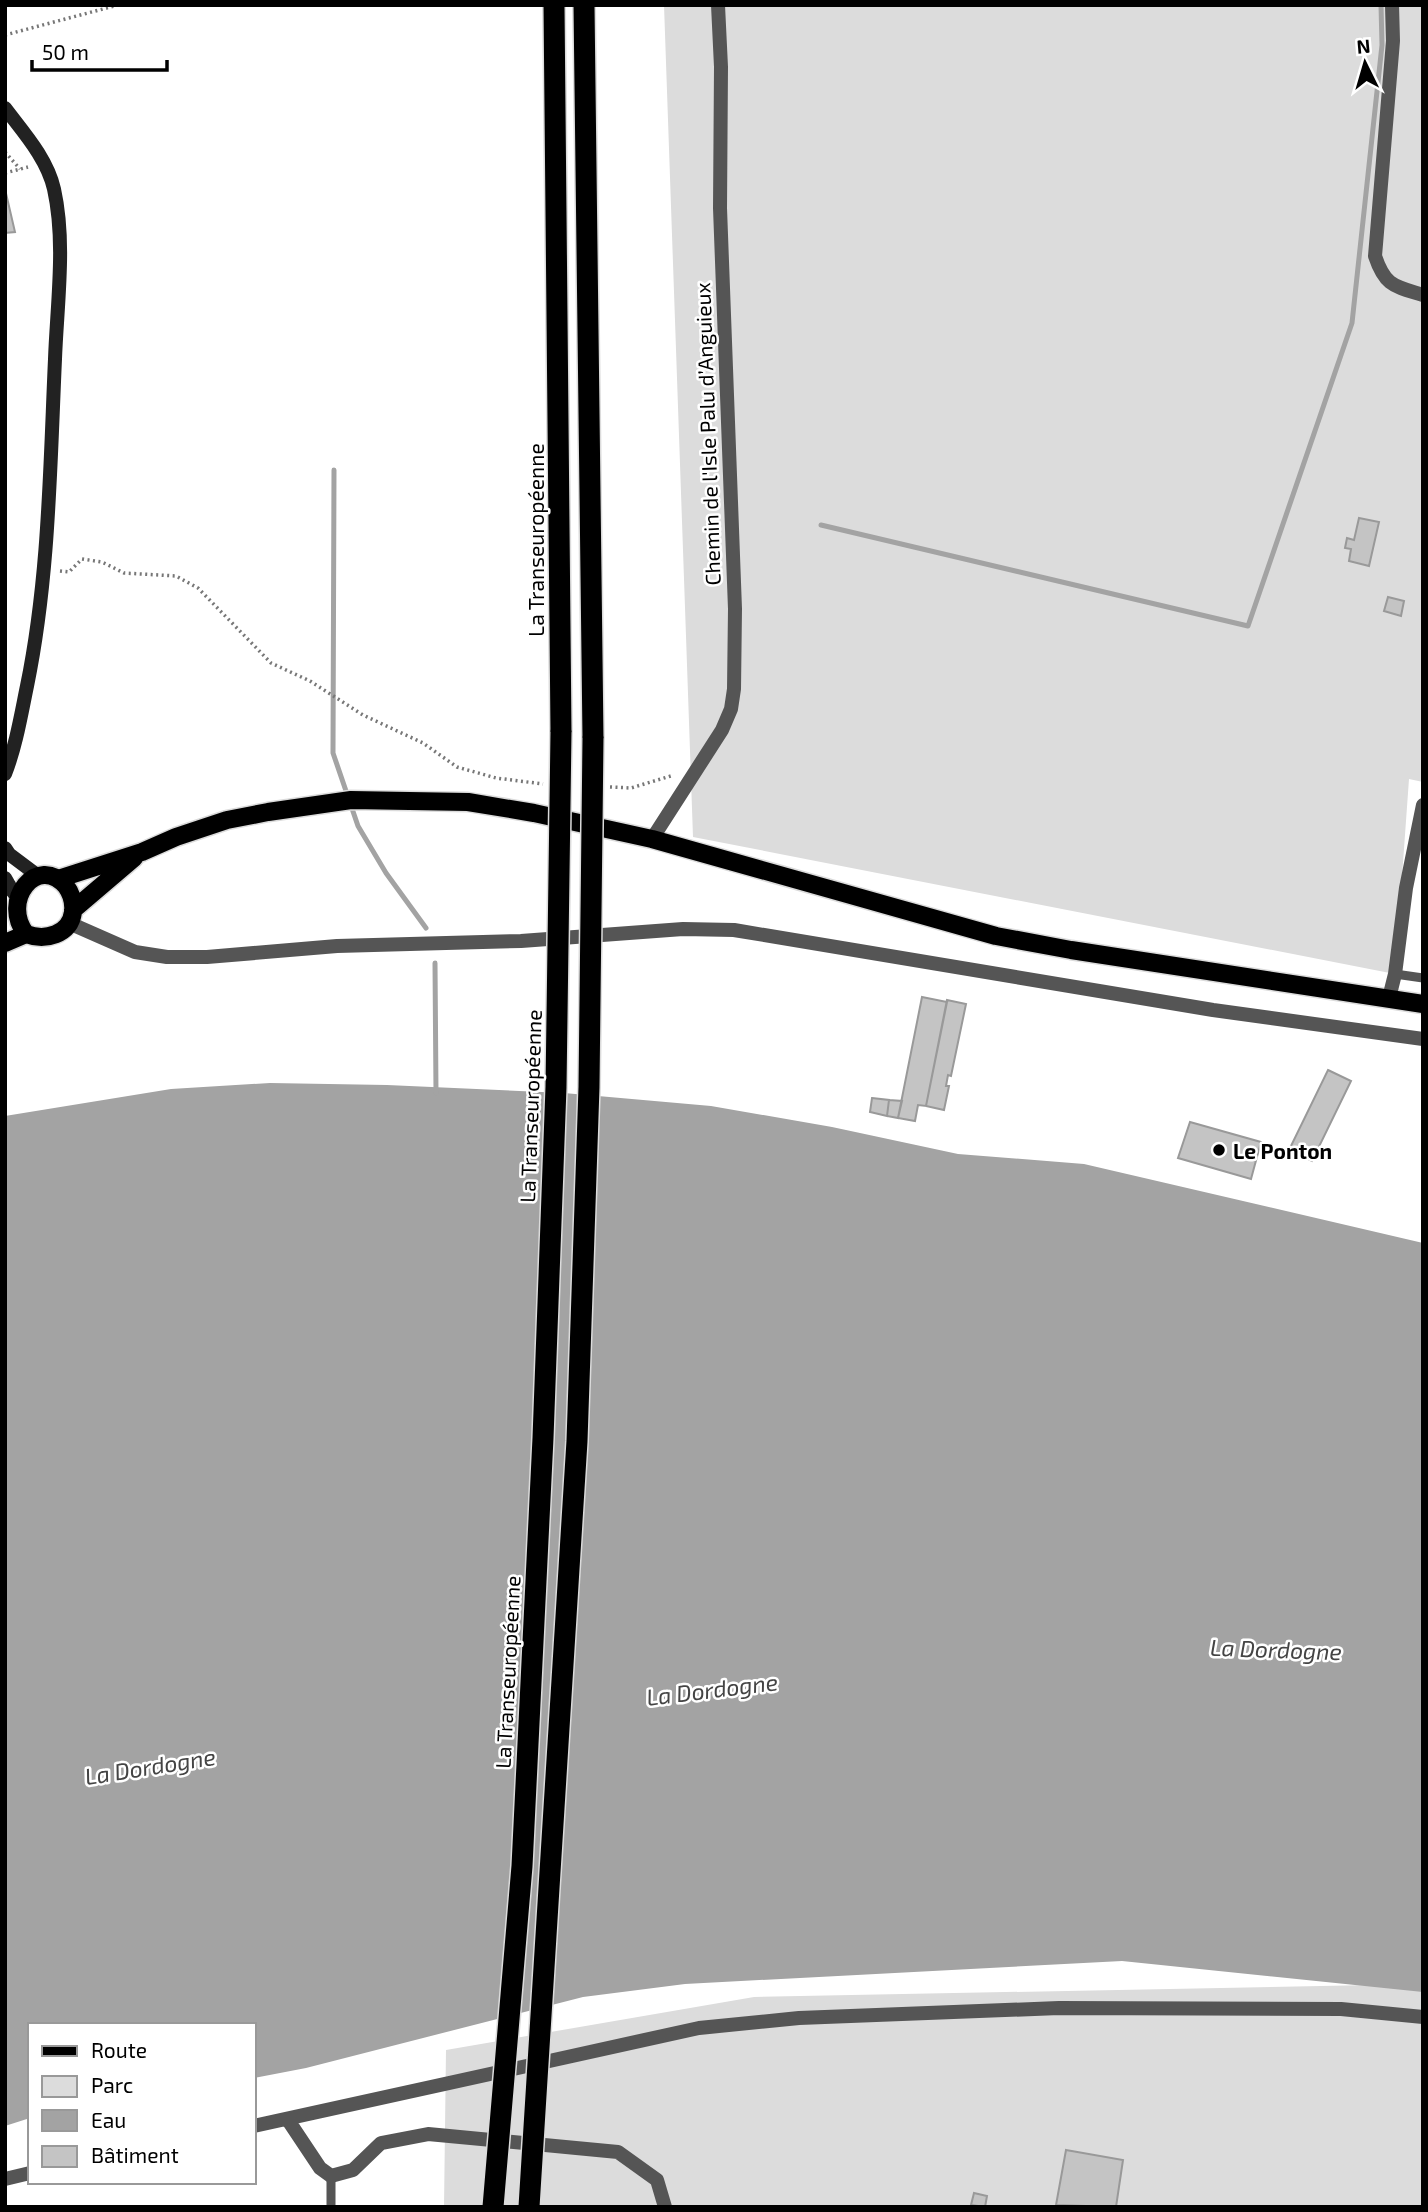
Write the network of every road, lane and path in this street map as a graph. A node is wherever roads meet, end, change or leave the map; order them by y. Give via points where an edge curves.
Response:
1 (118, 5) edge
2 (554, 5) edge
3 (584, 5) edge
4 (718, 5) edge
5 (1392, 5) edge
6 (5, 35) edge
7 (5, 108) edge
8 (5, 152) edge
9 (43, 163) junction
10 (20, 169) junction
11 (5, 173) edge
12 (1423, 295) edge
13 (44, 569) junction
14 (704, 758) junction
15 (5, 774) edge
16 (554, 785) dead end
17 (605, 787) dead end
18 (1423, 805) edge
19 (652, 839) junction
20 (5, 848) edge
21 (142, 852) junction
22 (37, 875) junction
23 (58, 879) junction
24 (8, 899) edge
25 (71, 917) junction
26 (26, 934) junction
27 (5, 943) edge
28 (1395, 974) junction
29 (1423, 978) edge
30 (1390, 998) junction
31 (1423, 1004) edge
32 (1423, 1039) edge
33 (1423, 2017) edge
34 (288, 2119) junction
35 (256, 2126) edge
36 (28, 2173) edge
37 (331, 2176) junction
38 (5, 2179) edge
39 (331, 2207) edge
40 (493, 2207) edge
41 (529, 2207) edge
42 (665, 2207) edge

1 - 6 path
2 - 40 highway, La Transeuropéenne, bridge via 561,732 556,1087 522,1866
3 - 41 highway, bridge via 593,738 589,1087 577,1441
4 - 14 street, Chemin de l'Isle Palu d’Anguieux via 735,663 731,709
5 - 12 street via 1375,256 1381,275 1396,287
7 - 9 street
8 - 10 path
9 - 10 path
9 - 13 street via 58,213 59,250
10 - 11 path
13 - 15 street via 37,638
13 - 16 path via 69,572 82,559 124,573 176,576 198,588 271,663 423,743 457,767 496,778
14 - 17 path via 679,774 631,788
14 - 19 street, Chemin de l'Isle Palu d’Anguieux
18 - 28 street
19 - 21 main road via 468,802 351,800 228,820
19 - 30 main road via 996,936
20 - 22 street
21 - 23 main road
21 - 25 main road
22 - 23 main road
22 - 24 main road via 19,884
23 - 25 main road via 70,893
24 - 26 main road via 18,928
25 - 26 main road via 54,935
25 - 32 street via 135,952 167,957 734,930 1199,1008
26 - 27 main road
28 - 29 lane
28 - 30 street
30 - 31 main road
33 - 34 street via 1341,2009 1059,2008 799,2018 699,2028
34 - 35 street
34 - 37 street via 320,2168
36 - 38 street
37 - 39 lane
37 - 42 street via 353,2170 381,2143 428,2134 496,2140 618,2152 657,2180

